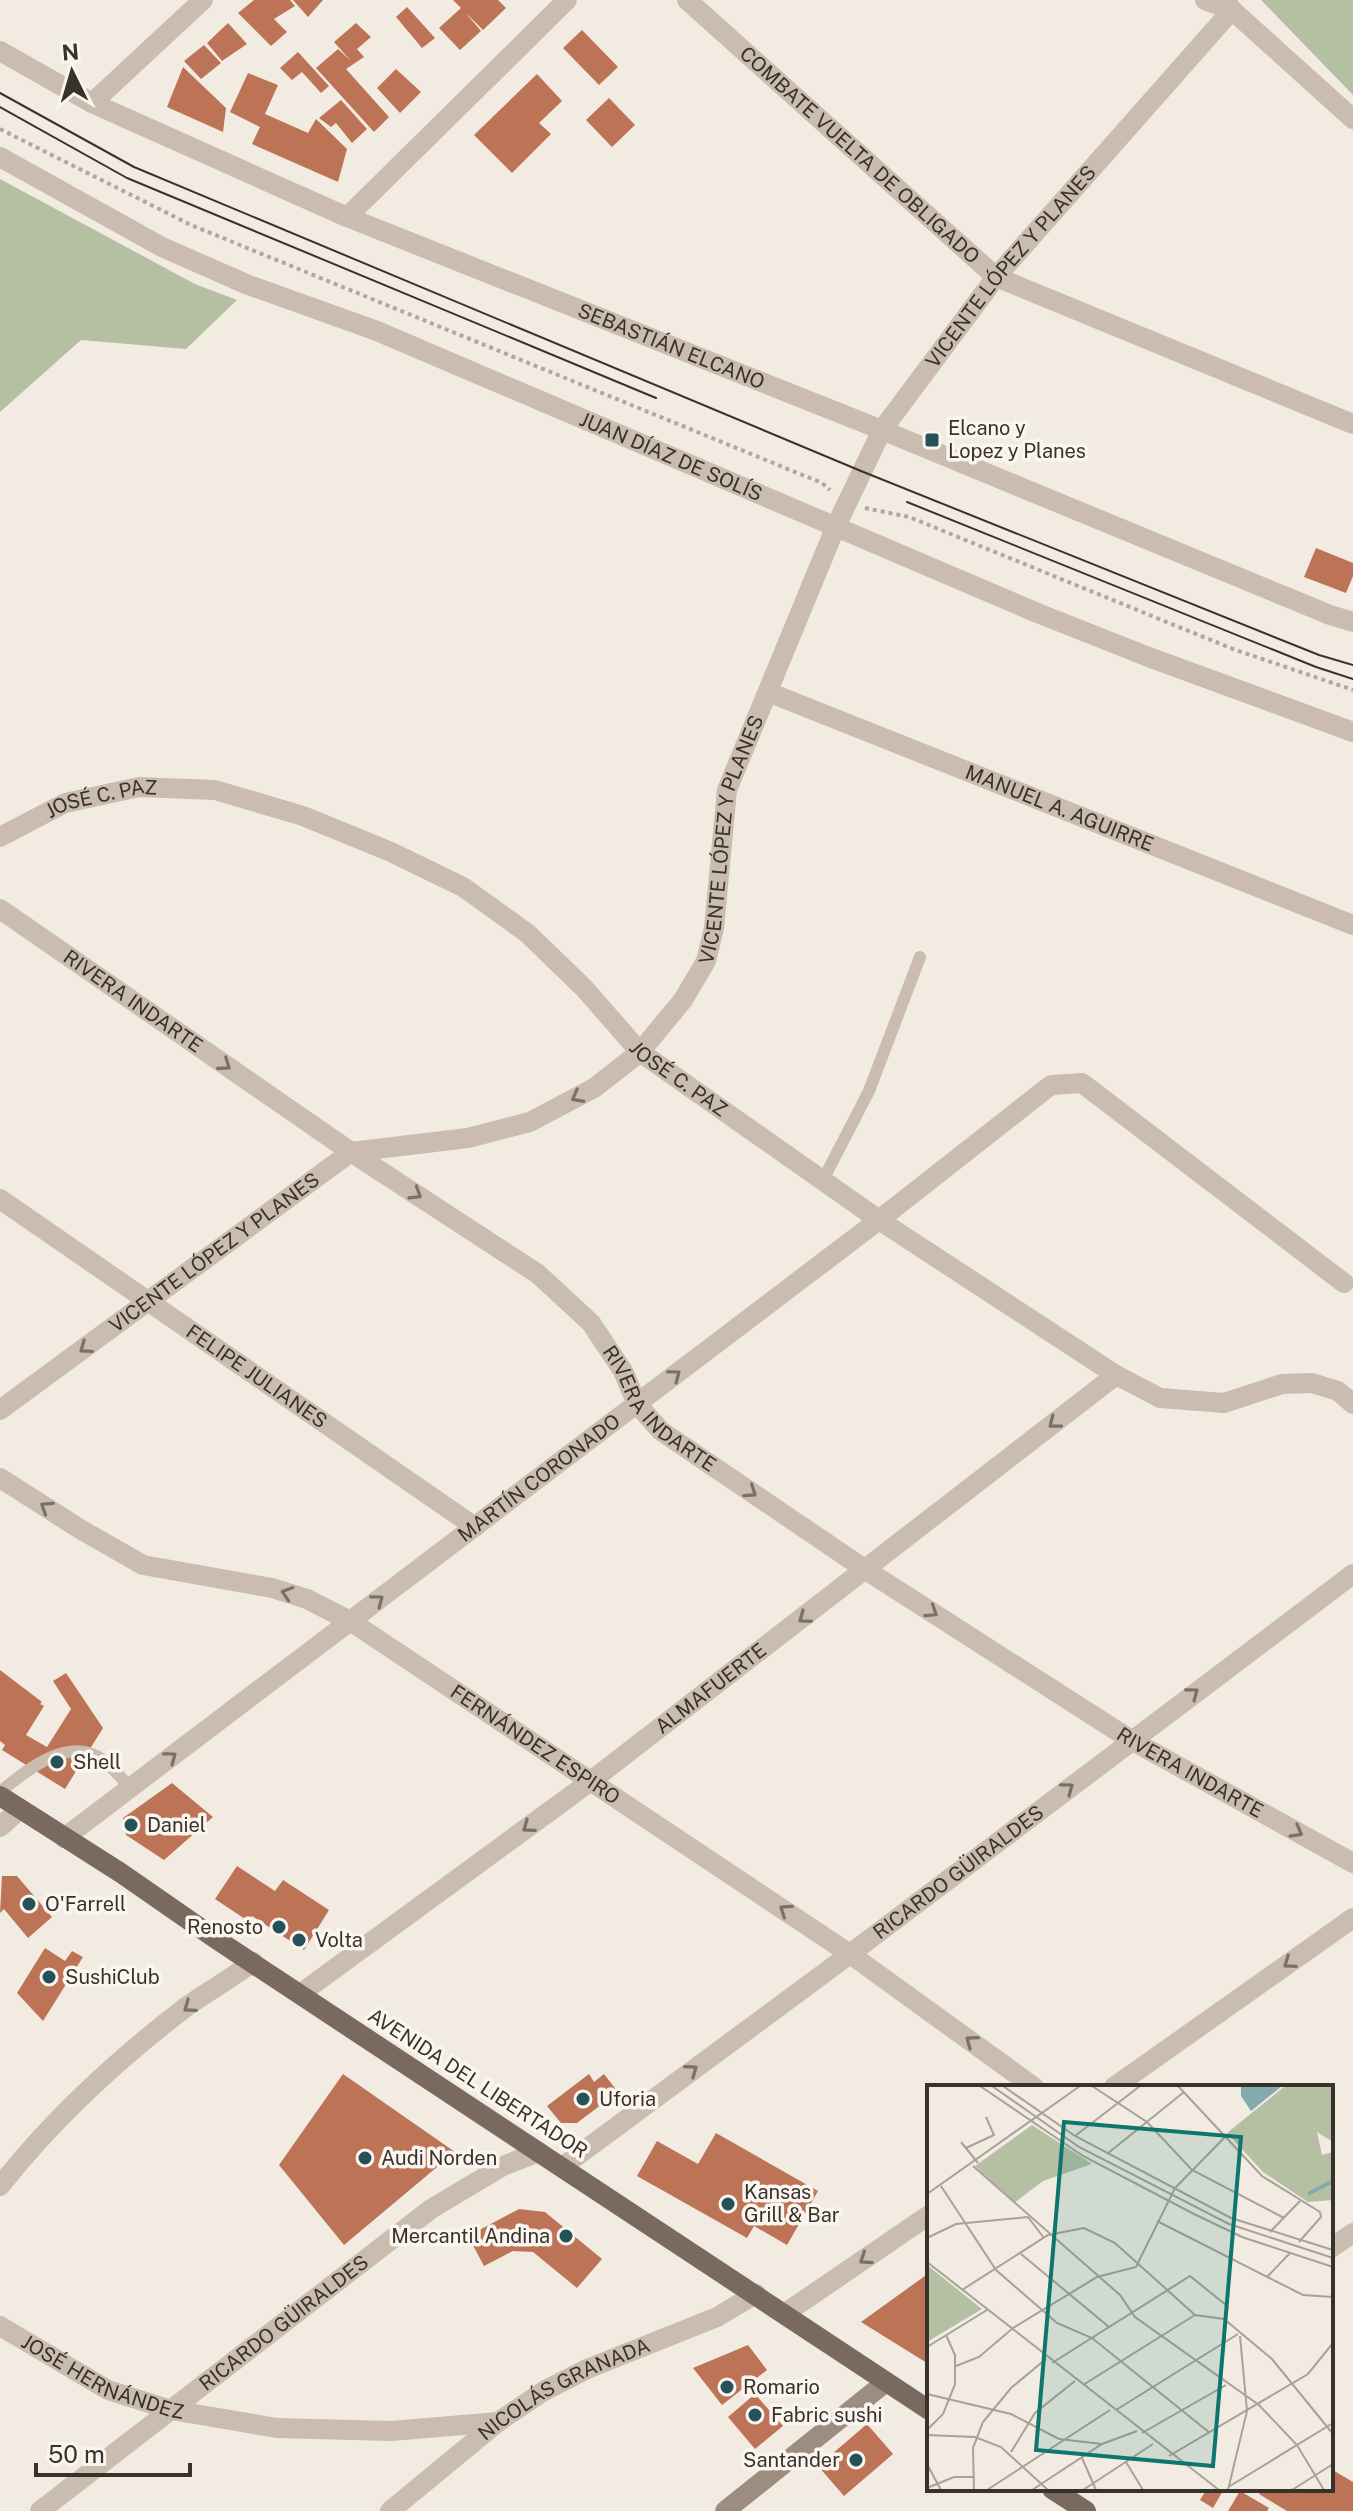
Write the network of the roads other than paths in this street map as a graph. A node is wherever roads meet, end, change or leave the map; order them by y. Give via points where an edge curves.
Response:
1 (203, 0) edge
2 (567, 0) edge
3 (687, 0) edge
4 (1205, 0) edge
5 (1230, 3) edge
6 (0, 51) edge
7 (92, 103) junction
8 (1353, 119) edge
9 (0, 157) edge
10 (347, 217) junction
11 (996, 277) junction
12 (1353, 424) edge
13 (882, 430) junction
14 (836, 526) junction
15 (1353, 622) edge
16 (768, 692) junction
17 (1353, 732) edge
18 (0, 837) edge
19 (0, 909) edge
20 (1353, 925) edge
21 (920, 957) dead end
22 (640, 1052) junction
23 (351, 1152) junction
24 (823, 1180) junction
25 (0, 1199) edge
26 (879, 1220) junction
27 (1344, 1283) dead end
28 (151, 1300) junction
29 (1116, 1375) junction
30 (637, 1404) junction
31 (1353, 1404) edge
32 (0, 1410) edge
33 (0, 1478) edge
34 (475, 1527) junction
35 (866, 1570) junction
36 (1353, 1574) edge
37 (350, 1621) junction
38 (1131, 1740) junction
39 (591, 1781) junction
40 (130, 1788) junction
41 (0, 1794) edge
42 (19, 1810) junction
43 (0, 1827) edge
44 (64, 1838) junction
45 (1353, 1863) edge
46 (1353, 1918) edge
47 (850, 1954) junction
48 (253, 1962) junction
49 (300, 1994) junction
50 (1031, 2085) edge
51 (1117, 2085) edge
52 (539, 2152) junction
53 (562, 2167) junction
54 (0, 2186) edge
55 (927, 2216) edge
56 (1353, 2233) edge
57 (1333, 2247) edge
58 (756, 2294) junction
59 (784, 2314) junction
60 (0, 2326) edge
61 (886, 2382) junction
62 (927, 2409) edge
63 (171, 2410) junction
64 (498, 2422) junction
65 (1055, 2491) edge
66 (40, 2511) edge
67 (390, 2511) edge
68 (725, 2511) edge
69 (1086, 2511) edge

1 - 7 street
2 - 10 street
3 - 11 street, COMBATE VUELTA DE OBLIGADO
4 - 5 street
5 - 8 street
5 - 11 street, VICENTE LÓPEZ Y PLANES
6 - 7 street, SEBASTIÁN ELCANO
7 - 10 street, SEBASTIÁN ELCANO
9 - 14 street, JUAN DÍAZ DE SOLÍS via 162,247 377,331
10 - 13 street, SEBASTIÁN ELCANO
11 - 12 street, COMBATE VUELTA DE OBLIGADO
11 - 13 street, VICENTE LÓPEZ Y PLANES
13 - 14 street, VICENTE LÓPEZ Y PLANES
13 - 15 street, SEBASTIÁN ELCANO
14 - 16 street, VICENTE LÓPEZ Y PLANES
14 - 17 street, JUAN DÍAZ DE SOLÍS via 1146,656
16 - 20 street, MANUEL A. AGUIRRE
16 - 22 street, VICENTE LÓPEZ Y PLANES via 727,790 706,961 683,1000
18 - 22 street, JOSÉ C. PAZ via 65,803 139,787 215,790 303,816 463,887 527,933
19 -> 23 street, RIVERA INDARTE
21 - 24 lane via 869,1091
22 -> 23 street, VICENTE LÓPEZ Y PLANES via 594,1088 530,1122 468,1138
22 - 24 street, JOSÉ C. PAZ
23 - 28 street, VICENTE LÓPEZ Y PLANES
23 -> 30 street, RIVERA INDARTE via 538,1274 591,1323 623,1371
24 - 26 street, JOSÉ C. PAZ
25 - 28 street, FELIPE JULIANES
26 - 27 street, MARTÍN CORONADO via 1051,1085 1082,1083
26 - 29 street, JOSÉ C. PAZ
30 -> 26 street, MARTÍN CORONADO
28 -> 32 street, VICENTE LÓPEZ Y PLANES
28 - 34 street, FELIPE JULIANES
29 - 31 street, JOSÉ C. PAZ via 1160,1398 1224,1403 1282,1384 1312,1383 1338,1391
29 -> 35 street, ALMAFUERTE
30 - 34 street, MARTÍN CORONADO
30 -> 35 street, RIVERA INDARTE via 661,1431
37 -> 33 street, FERNÁNDEZ ESPIRO via 272,1588 143,1565
37 -> 34 street, MARTÍN CORONADO
35 -> 38 street, RIVERA INDARTE
35 -> 39 street, ALMAFUERTE
38 -> 36 street, RICARDO GÜIRALDES
37 - 39 street, FERNÁNDEZ ESPIRO
40 -> 37 street, MARTÍN CORONADO
38 -> 45 street, RIVERA INDARTE
47 -> 38 street, RICARDO GÜIRALDES
47 -> 39 street, FERNÁNDEZ ESPIRO
39 -> 49 street, ALMAFUERTE
40 - 41 lane via 101,1759 79,1751 49,1757
40 - 44 street, MARTÍN CORONADO
41 - 42 main road, AVENIDA DEL LIBERTADOR
42 - 43 street
42 - 44 main road, AVENIDA DEL LIBERTADOR
44 - 48 main road, AVENIDA DEL LIBERTADOR
46 -> 51 street
50 -> 47 street, FERNÁNDEZ ESPIRO
53 -> 47 street, RICARDO GÜIRALDES
48 - 49 main road, AVENIDA DEL LIBERTADOR
48 -> 54 street via 127,2055 70,2108
49 - 52 main road, AVENIDA DEL LIBERTADOR
52 - 53 main road, AVENIDA DEL LIBERTADOR
52 - 63 street, RICARDO GÜIRALDES via 503,2166 431,2209
53 - 58 main road, AVENIDA DEL LIBERTADOR
55 -> 59 street
56 - 57 street
58 - 59 main road, AVENIDA DEL LIBERTADOR
58 - 64 street, NICOLÁS GRANADA via 717,2317 587,2369
59 - 61 main road, AVENIDA DEL LIBERTADOR
60 - 63 street, JOSÉ HERNÁNDEZ via 108,2390
61 - 62 main road, AVENIDA DEL LIBERTADOR
61 - 68 street
63 - 64 street, JOSÉ HERNÁNDEZ via 277,2428 391,2431
63 - 66 street, RICARDO GÜIRALDES
64 - 67 street, NICOLÁS GRANADA
65 - 69 main road

